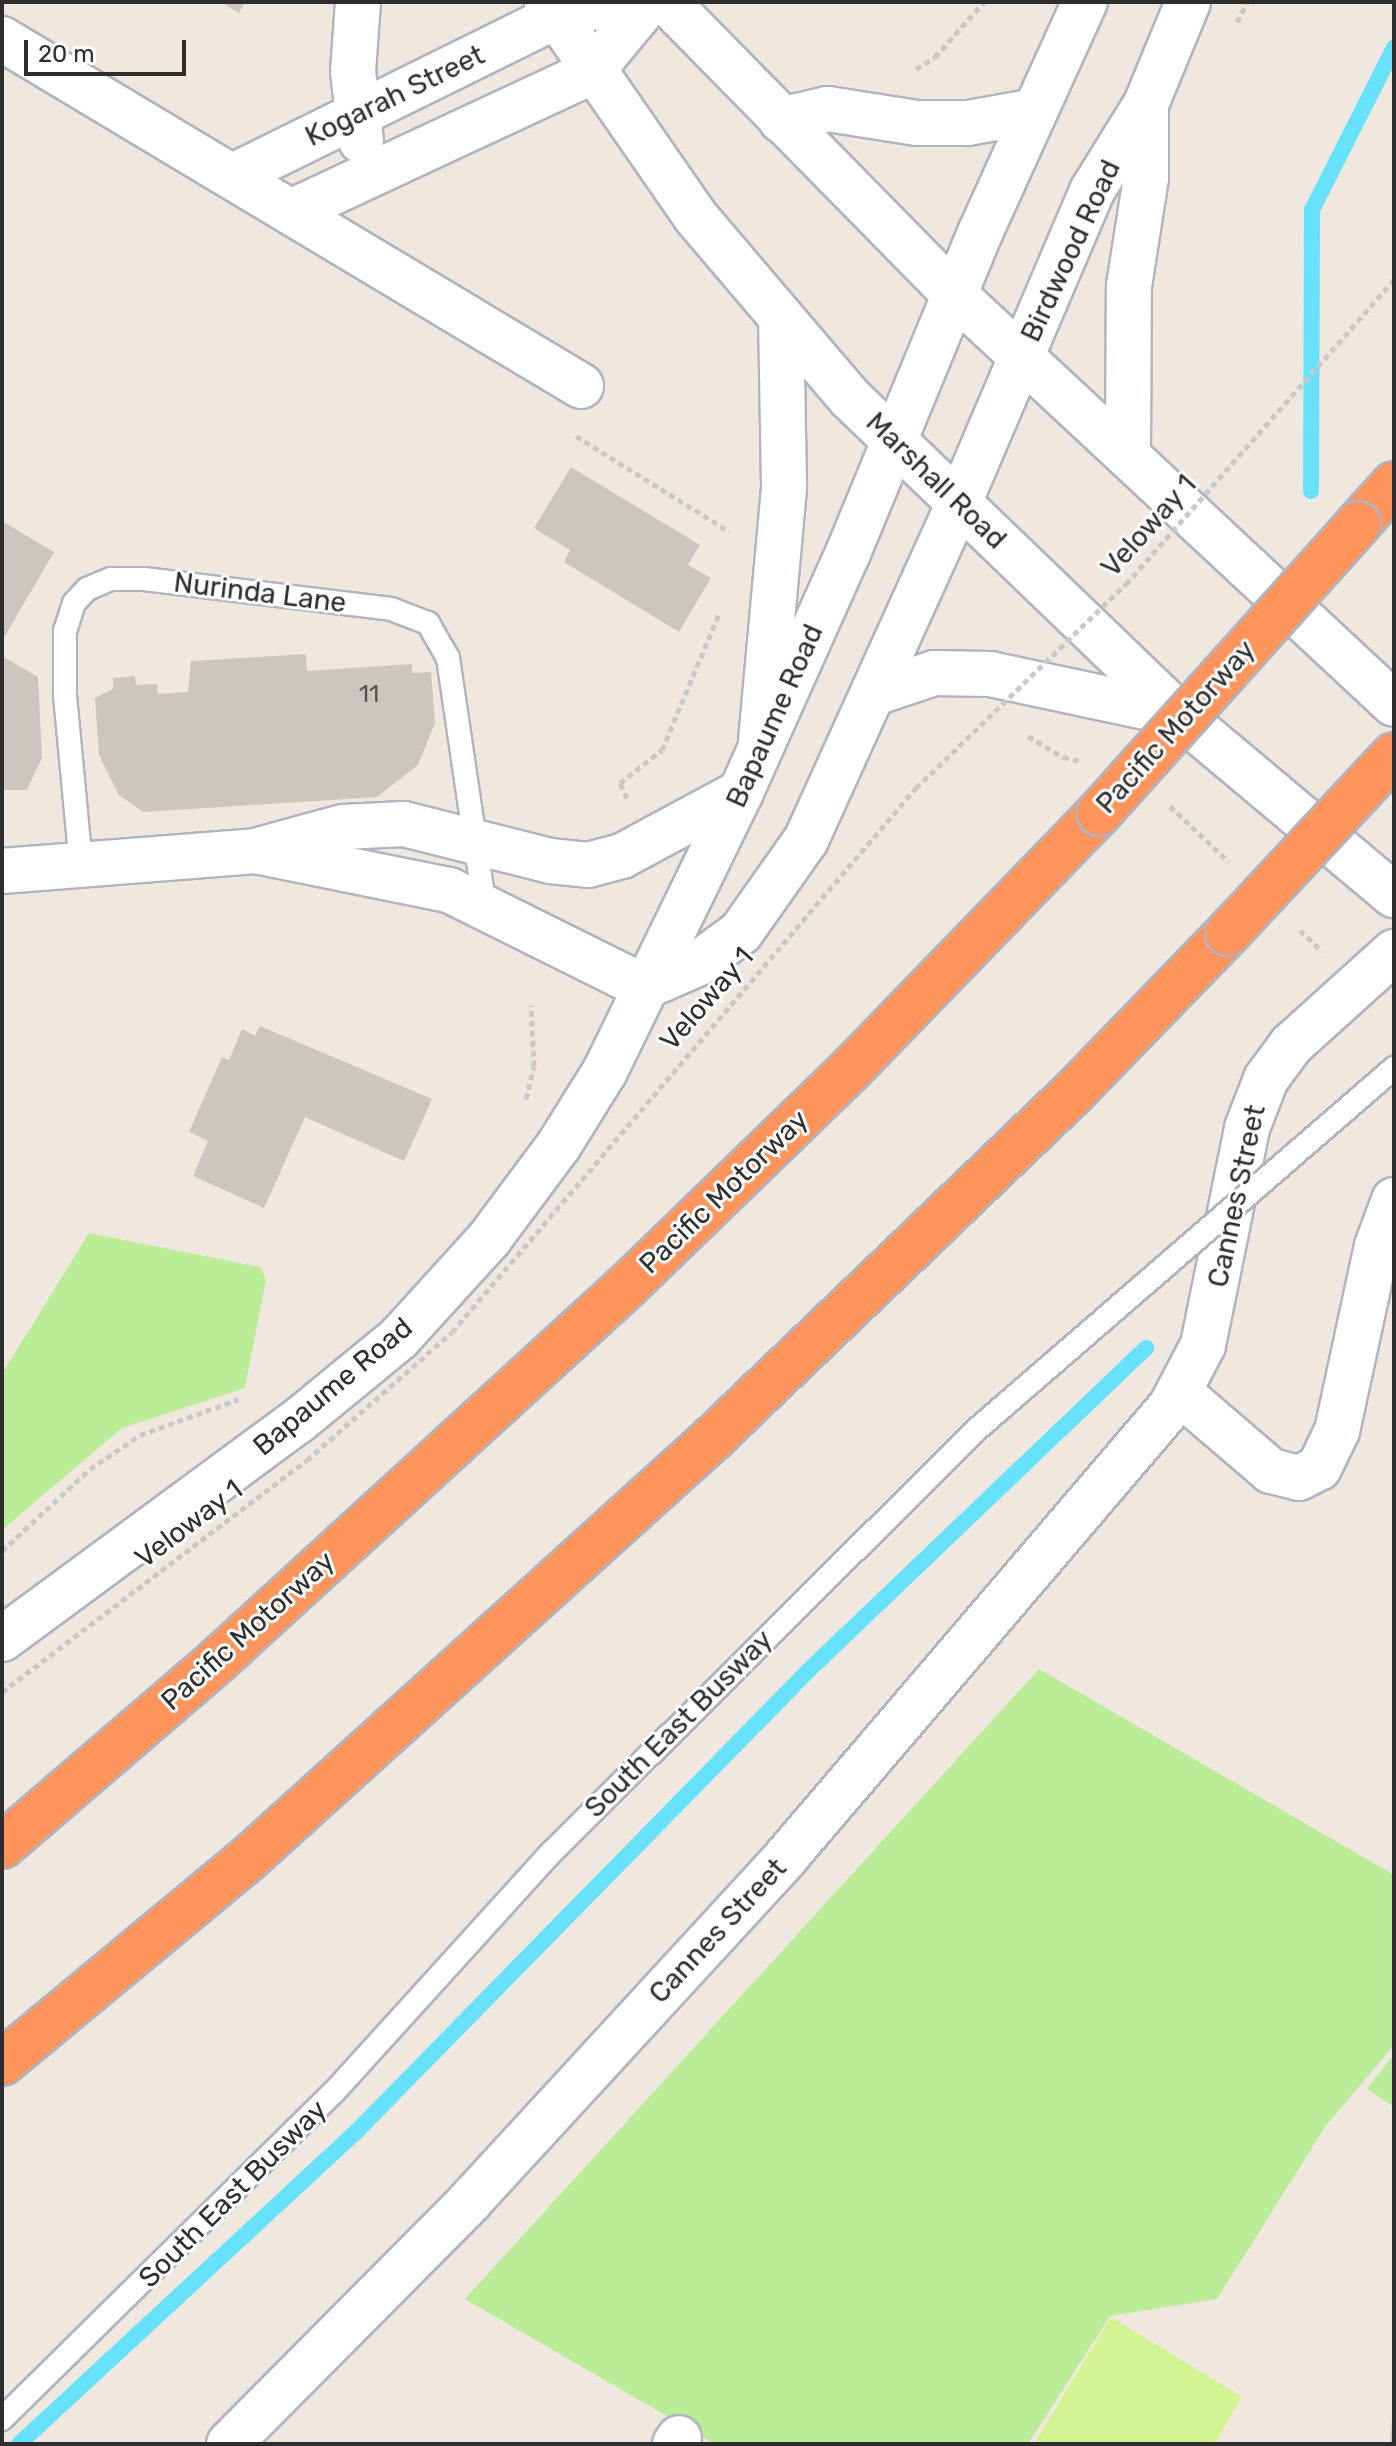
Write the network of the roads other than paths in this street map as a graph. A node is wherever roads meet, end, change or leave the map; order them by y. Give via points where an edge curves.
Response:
1 (358, 2) edge
2 (616, 2) edge
3 (649, 2) edge
4 (667, 2) edge
5 (1085, 2) edge
6 (1188, 2) edge
7 (552, 9) edge
8 (2, 39) edge
9 (591, 72) junction
10 (1146, 104) junction
11 (1035, 111) junction
12 (357, 115) junction
13 (781, 120) junction
14 (233, 176) junction
15 (366, 179) junction
16 (293, 211) junction
17 (954, 294) junction
18 (781, 322) junction
19 (1022, 357) junction
20 (581, 386) dead end
21 (891, 438) junction
22 (1128, 454) junction
23 (1394, 484) edge
24 (959, 503) junction
25 (877, 692) junction
26 (1394, 704) edge
27 (1178, 714) junction
28 (761, 748) junction
29 (1394, 755) edge
30 (741, 792) junction
31 (476, 840) junction
32 (255, 851) junction
33 (81, 865) junction
34 (2, 871) edge
35 (1394, 895) edge
36 (484, 903) junction
37 (1394, 952) edge
38 (644, 987) junction
39 (1394, 1068) edge
40 (1394, 1200) edge
41 (1383, 1263) edge
42 (1180, 1393) junction
43 (2, 1639) edge
44 (2, 1846) edge
45 (2, 2063) edge
46 (2, 2419) edge
47 (229, 2444) edge

1 - 12 street via 353,71
2 - 7 street, Kogarah Street
3 - 9 street
4 - 13 street
5 - 11 street
6 - 10 street, Birdwood Road
7 - 9 street, Marshall Road
7 - 12 street, Kogarah Street
8 - 14 street
9 - 15 street
9 - 18 street, Marshall Road via 711,237
10 - 19 street, Birdwood Road via 1092,191
10 - 22 street via 1146,178 1129,286
11 - 13 street via 968,123 917,123 828,109
11 - 17 street
12 - 14 street, Kogarah Street
12 - 15 street
13 - 17 street
14 - 16 street
15 - 16 street
16 - 20 street
17 - 19 street
17 - 21 street
18 - 21 street, Marshall Road
18 - 28 street via 784,486
19 - 22 street
19 - 24 street, Birdwood Road
21 - 24 street, Marshall Road
21 - 28 street, Bapaume Road via 848,553
22 - 26 street
23 - 44 highway, Pacific Motorway, bridge via 1099,813 851,1069 628,1285 218,1660
24 - 25 street
24 - 27 street, Marshall Road
25 - 27 street via 934,673 990,674
25 - 38 street via 806,840 755,917 716,954
27 - 35 street, Marshall Road
28 - 30 street, Bapaume Road
29 - 45 highway, bridge via 1060,1106 702,1448 249,1858
30 - 31 street via 653,841 594,864 550,861
30 - 38 street, Bapaume Road
31 - 32 street via 419,825 383,824 326,830
31 - 33 lane, Nurinda Lane via 448,658 428,623 391,609 120,578 82,593 65,631 65,695
31 - 36 lane, Nurinda Lane
32 - 33 street
32 - 36 street via 419,881
33 - 34 street
36 - 38 street
37 - 42 street, Cannes Street via 1291,1045 1266,1079 1247,1128 1212,1313
38 - 43 street, Bapaume Road via 605,1071 559,1145 489,1239 399,1338 298,1421
39 - 46 lane, South East Busway, bridge via 966,1440 552,1852 334,2092
40 - 41 street
41 - 42 street via 1329,1456 1311,1474 1287,1477 1254,1461
42 - 47 street, Cannes Street via 786,1857 470,2201

